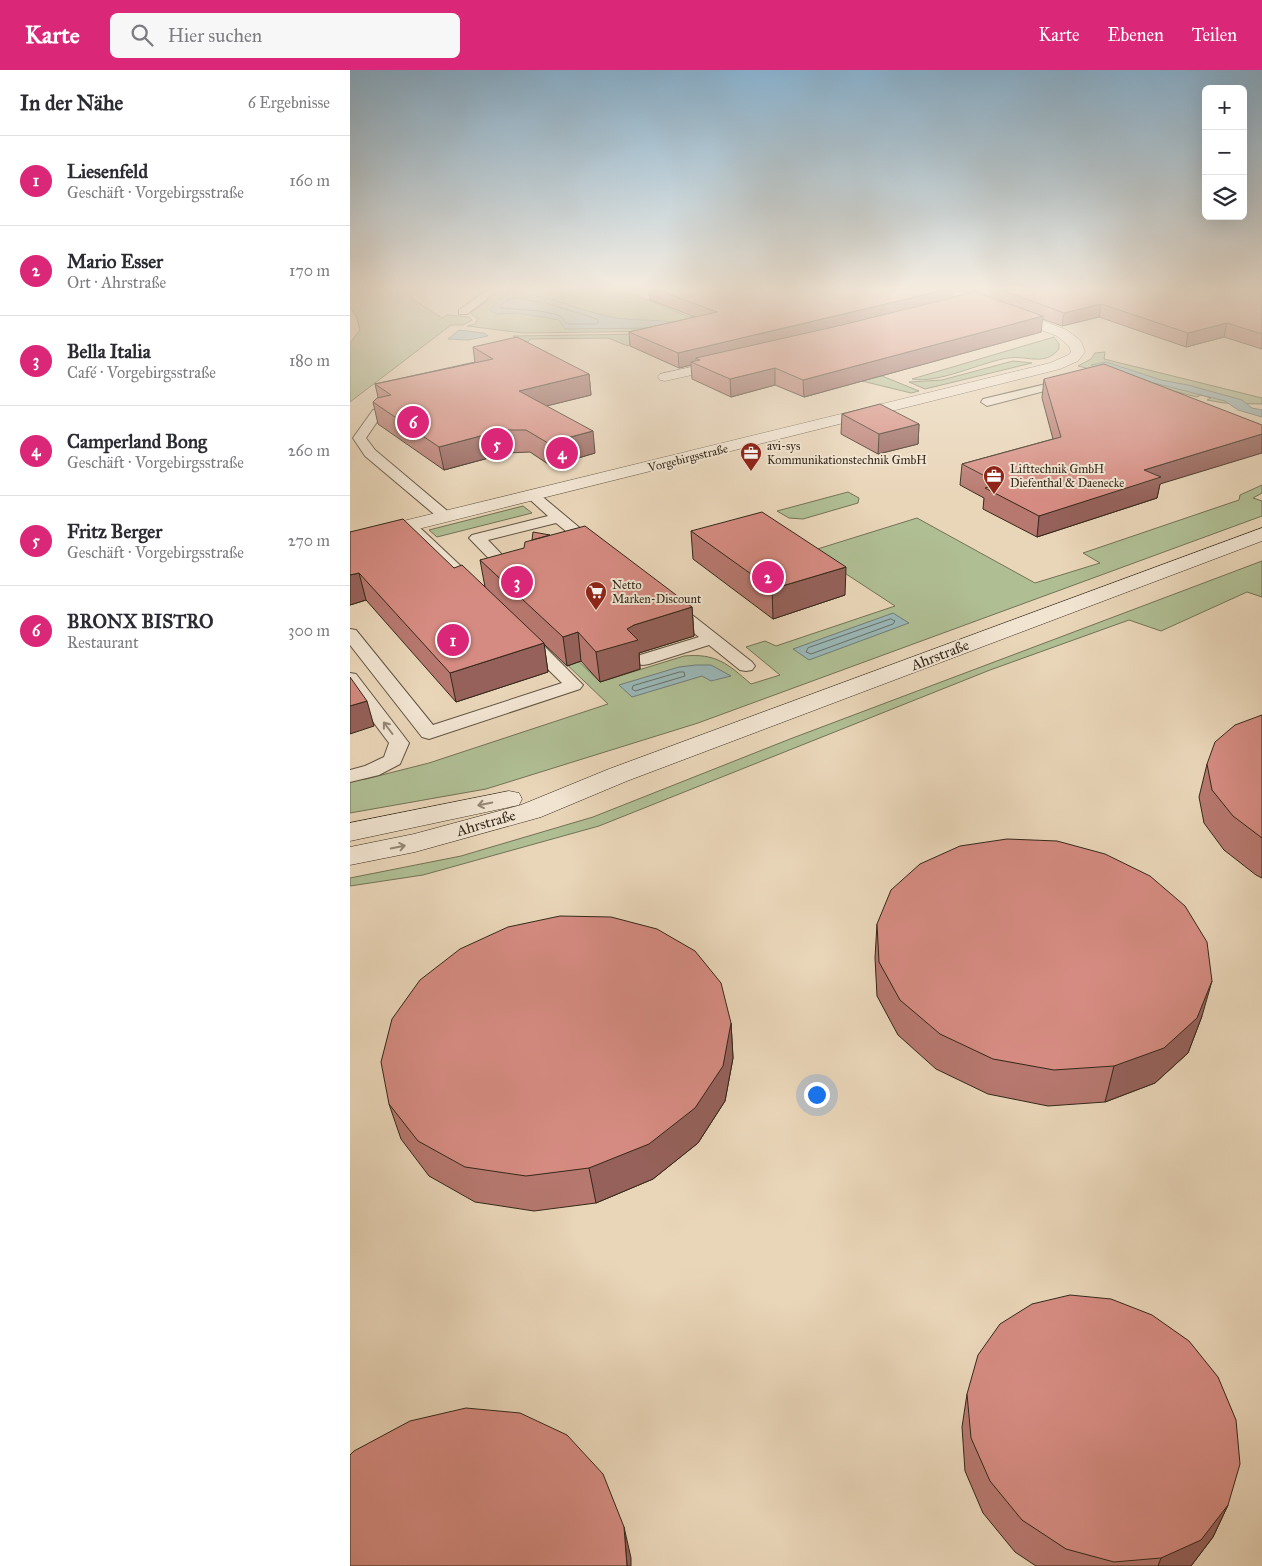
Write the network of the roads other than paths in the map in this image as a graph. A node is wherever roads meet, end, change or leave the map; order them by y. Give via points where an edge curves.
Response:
1 (738, 360) edge
2 (1069, 360) edge
3 (665, 377) dead end
4 (1079, 379) edge
5 (987, 402) dead end
6 (377, 412) edge
7 (533, 496) junction
8 (446, 517) junction
9 (558, 518) junction
10 (410, 526) junction
11 (1262, 534) edge
12 (353, 536) edge
13 (592, 546) junction
14 (573, 551) edge
15 (607, 558) edge
16 (535, 561) edge
17 (659, 598) edge
18 (490, 602) edge
19 (511, 623) edge
20 (350, 634) edge
21 (711, 639) junction
22 (644, 660) dead end
23 (746, 666) dead end
24 (350, 678) edge
25 (618, 775) junction
26 (350, 776) edge
27 (350, 832) edge
28 (350, 856) edge

1 - 3 street
2 - 7 street, Vorgebirgsstraße via 1055,366
4 - 5 lane
6 - 8 lane via 359,438 370,453
7 - 8 street, Vorgebirgsstraße
7 - 9 lane
8 - 10 street, Vorgebirgsstraße
9 - 13 lane
9 - 16 lane via 477,538 507,568
10 - 12 street, Vorgebirgsstraße
10 - 18 lane
11 - 25 street, Ahrstraße
13 - 14 lane
13 - 15 lane
17 - 21 lane
19 - 20 lane via 574,685 429,733
21 - 22 lane
21 - 23 lane
26 -> 24 lane via 372,771 393,760 399,743
25 -> 27 street, Ahrstraße
28 -> 25 street, Ahrstraße via 415,843 531,811

